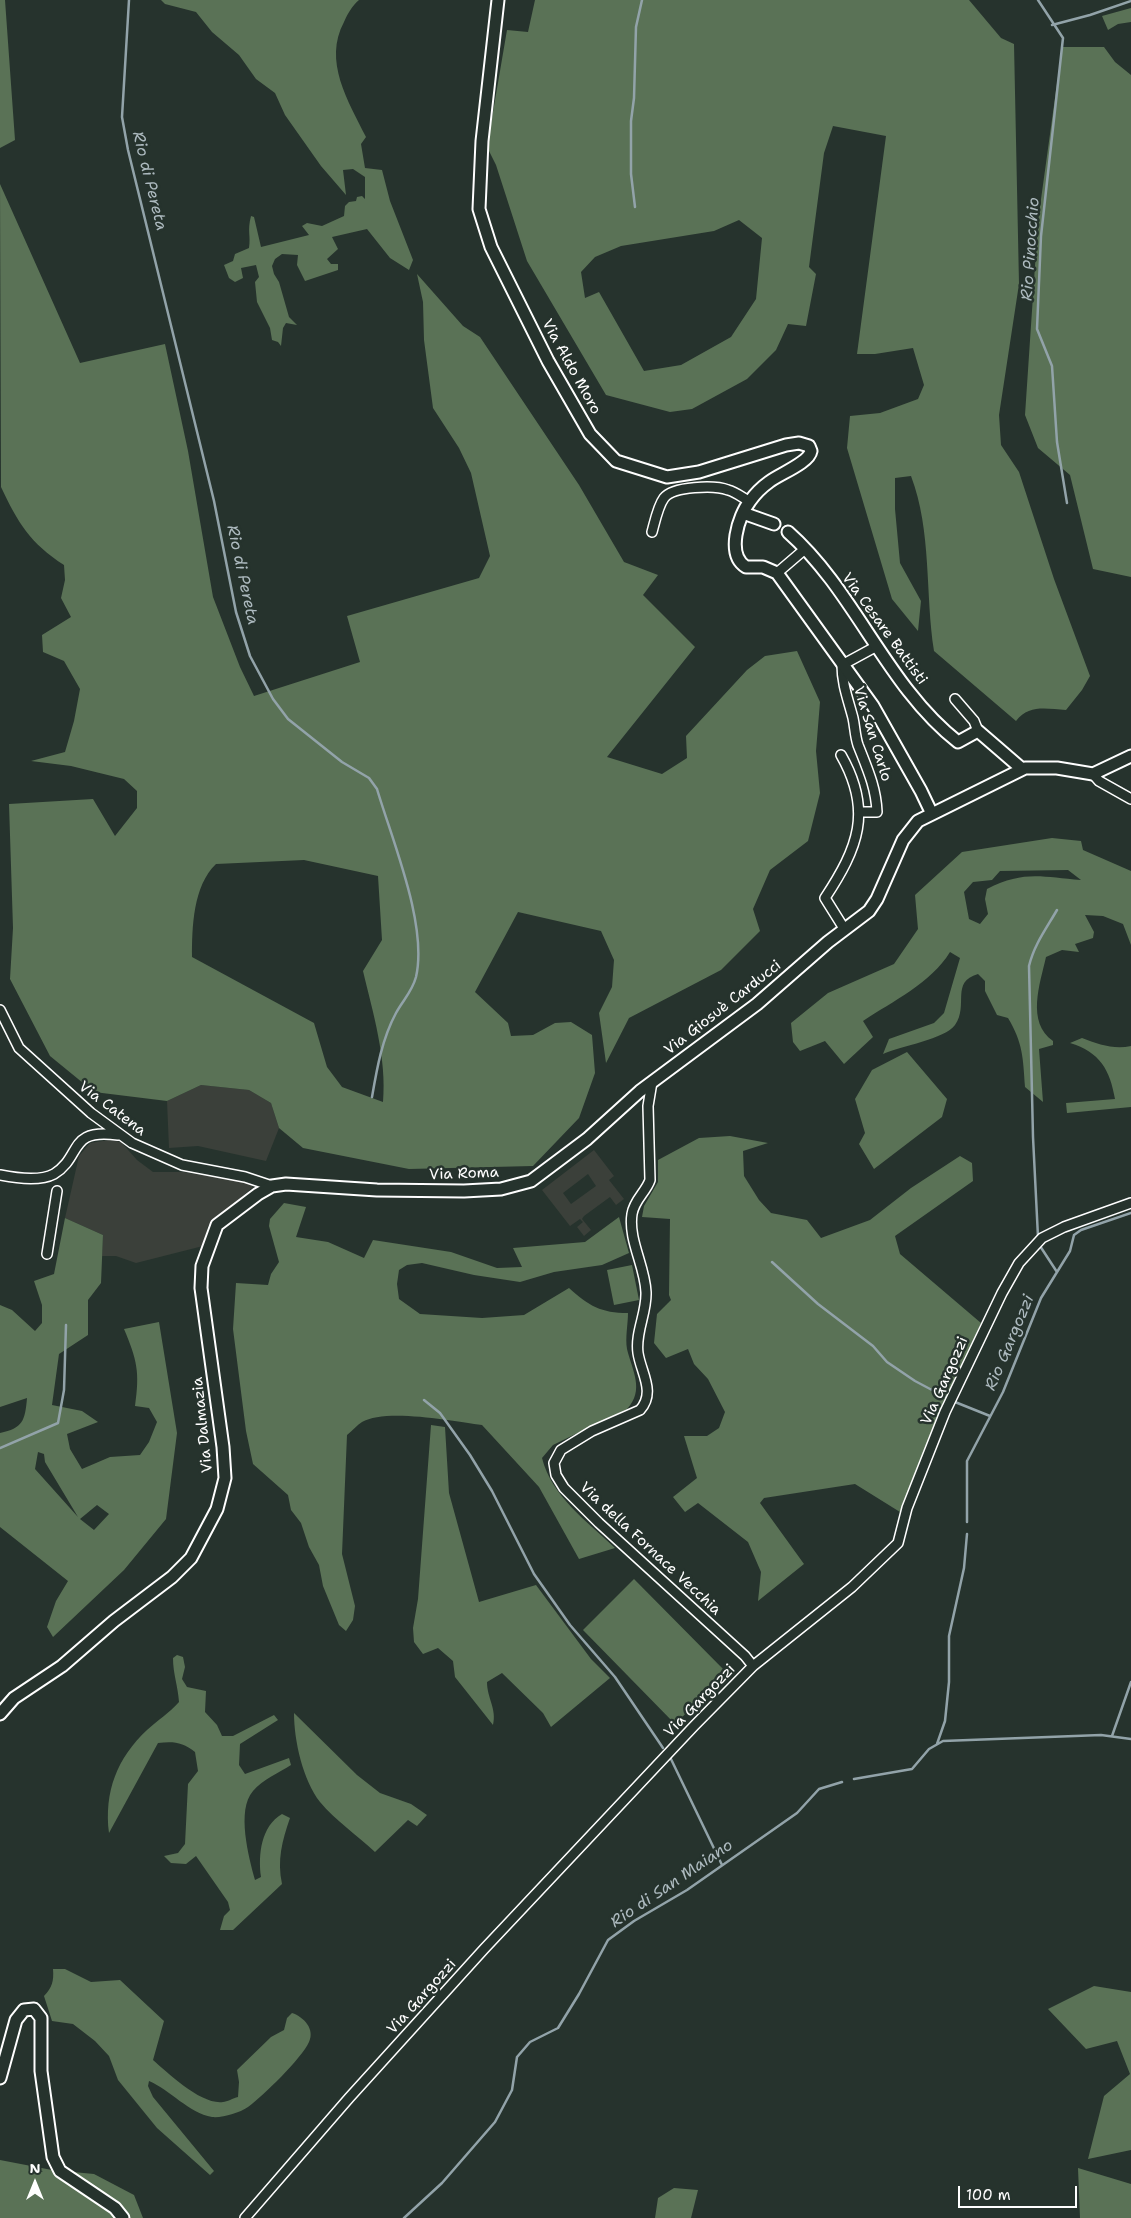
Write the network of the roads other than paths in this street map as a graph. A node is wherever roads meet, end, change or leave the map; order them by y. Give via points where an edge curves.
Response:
1 (498, 0) edge
2 (749, 502) junction
3 (744, 513) junction
4 (774, 524) dead end
5 (652, 532) dead end
6 (788, 532) dead end
7 (805, 549) junction
8 (777, 573) junction
9 (877, 646) junction
10 (842, 665) junction
11 (956, 699) dead end
12 (978, 731) junction
13 (841, 755) dead end
14 (1131, 756) edge
15 (1022, 769) junction
16 (1093, 774) junction
17 (1131, 799) edge
18 (860, 812) junction
19 (932, 814) junction
20 (845, 930) junction
21 (0, 1010) edge
22 (652, 1082) junction
23 (121, 1135) junction
24 (0, 1175) edge
25 (272, 1186) junction
26 (56, 1191) dead end
27 (1131, 1203) edge
28 (47, 1254) dead end
29 (753, 1666) junction
30 (0, 1714) edge
31 (0, 2078) edge
32 (123, 2218) edge
33 (245, 2218) edge

1 - 2 main road, Via Aldo Moro via 482,141 479,209 491,247 548,361 590,434 610,456 624,464 667,477 699,472 786,445 804,443 809,446 808,459 769,482
2 - 3 main road, Via Aldo Moro
2 - 5 street via 728,489 679,489 663,499
3 - 4 main road
3 - 8 main road, Via Aldo Moro via 735,543 739,560 746,567 763,567
6 - 7 main road, Via Cesare Battisti
7 - 8 street
7 - 9 main road, Via Cesare Battisti via 820,565
8 - 10 main road
9 - 10 street
9 - 12 main road, Via Cesare Battisti via 931,719 958,742
10 - 18 street, Via San Carlo via 842,682 857,742 876,795 877,812
10 - 19 main road via 873,706
11 - 12 street
12 - 15 main road
13 - 18 street via 855,785
14 - 16 main road
15 - 16 main road via 1034,766
15 - 19 main road, Via Giosuè Carducci
16 - 17 street
18 - 20 street via 854,846 825,898
19 - 20 main road, Via Giosuè Carducci via 918,821 908,832 894,855 878,899 869,911
20 - 22 main road, Via Giosuè Carducci via 756,1004
21 - 23 street, Via Catena via 19,1048 90,1113
22 - 25 main road, Via Roma via 587,1139 531,1181 517,1186 464,1191
22 - 29 street, Via della Fornace Vecchia via 648,1106 650,1180 632,1214 634,1241 646,1291 637,1351 648,1398 640,1410 568,1445 556,1456 556,1475 564,1488 599,1522
23 - 24 street via 92,1134 77,1143 66,1163 53,1175 27,1179
23 - 25 street, Via Catena via 182,1166 258,1180
25 - 30 main road, Via Dalmazia via 217,1225 202,1266 201,1288 224,1447 225,1478 217,1509 202,1539 191,1558 172,1577 62,1666 14,1698
26 - 28 street
27 - 29 street, Via Gargozzi via 1057,1230 1042,1238 1019,1262 945,1412 906,1508 898,1543 852,1587
29 - 33 street, Via Gargozzi via 484,1949
31 - 32 main road via 16,2020 24,2010 34,2009 41,2018 40,2071 53,2157 60,2172 114,2208

